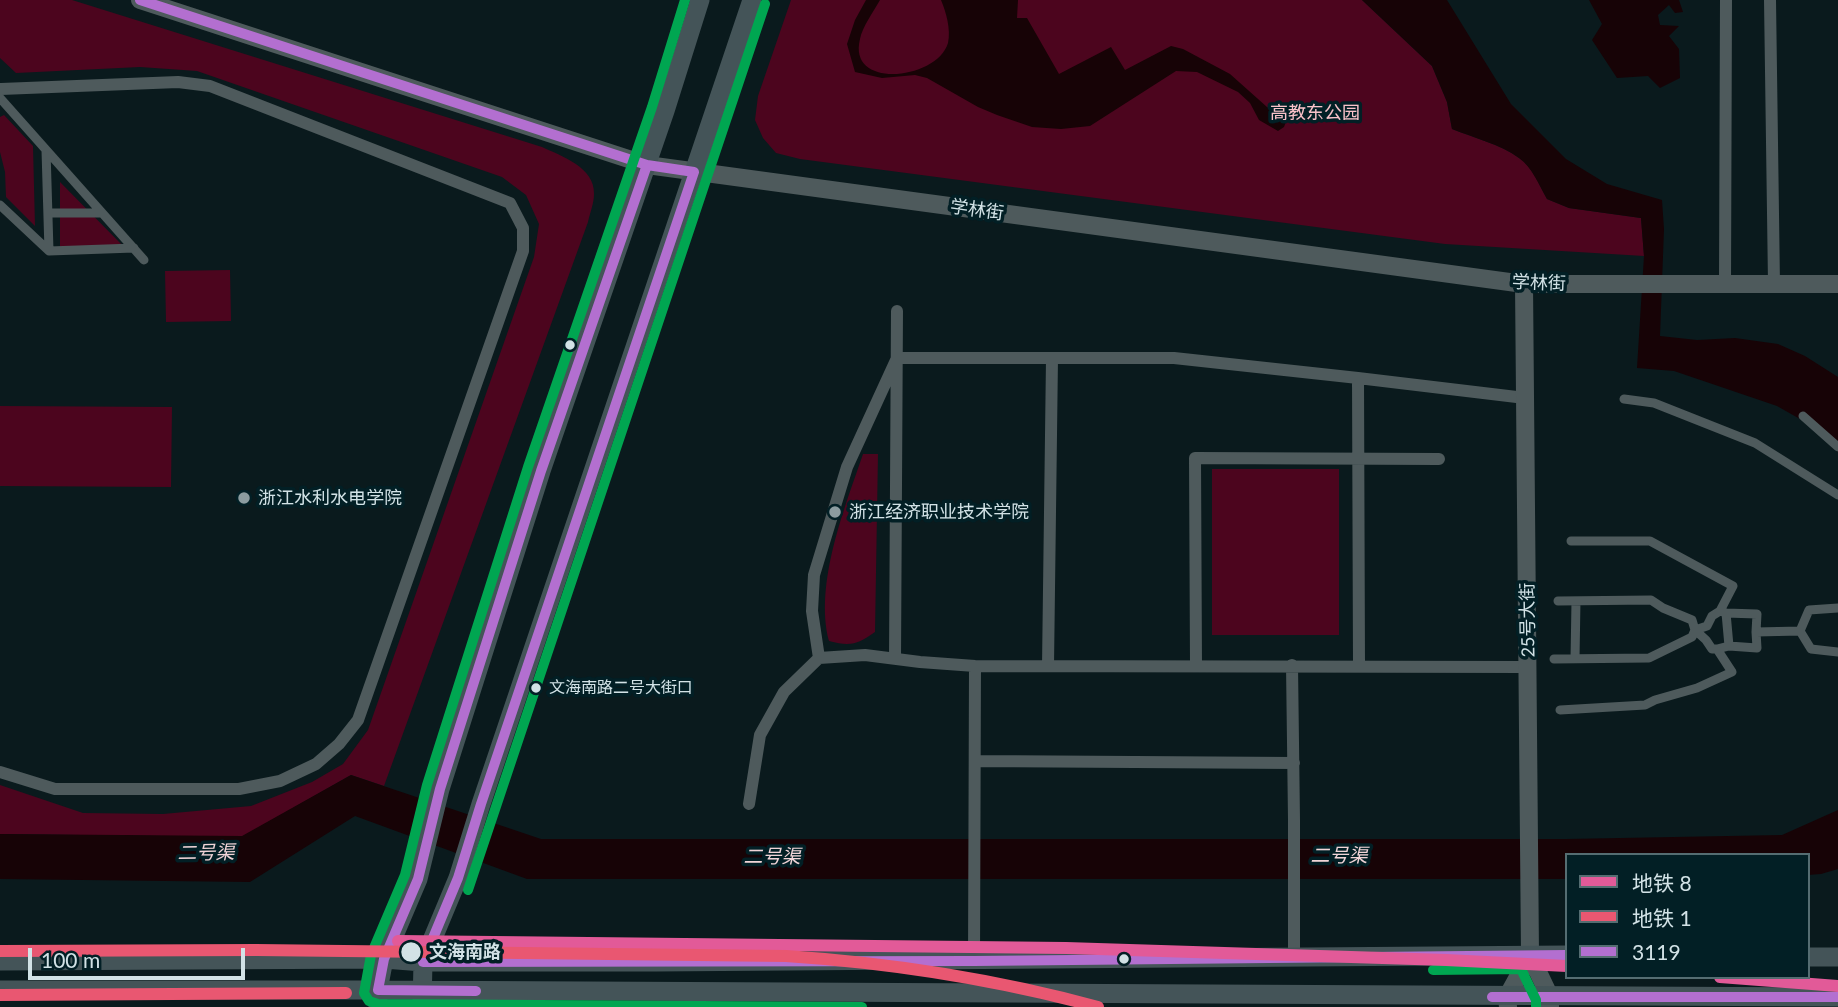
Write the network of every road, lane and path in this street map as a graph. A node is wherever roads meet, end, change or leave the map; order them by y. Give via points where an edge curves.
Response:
1 (140, 0) edge
2 (700, 0) edge
3 (752, 0) edge
4 (1726, 0) edge
5 (1770, 0) edge
6 (0, 89) edge
7 (46, 149) junction
8 (647, 165) junction
9 (694, 172) junction
10 (0, 205) edge
11 (102, 213) junction
12 (48, 214) junction
13 (134, 248) junction
14 (49, 251) junction
15 (144, 260) dead end
16 (1524, 284) junction
17 (1725, 284) junction
18 (1774, 284) junction
19 (1838, 284) edge
20 (897, 311) dead end
21 (897, 358) junction
22 (1052, 359) junction
23 (1358, 378) junction
24 (1525, 398) junction
25 (1624, 399) dead end
26 (1803, 416) dead end
27 (1838, 447) edge
28 (1358, 458) junction
29 (1439, 459) dead end
30 (1838, 495) edge
31 (1571, 541) dead end
32 (1558, 601) dead end
33 (1576, 601) junction
34 (1838, 608) edge
35 (1723, 612) junction
36 (1695, 630) junction
37 (1800, 631) junction
38 (1756, 632) junction
39 (1729, 646) junction
40 (1717, 649) junction
41 (1838, 652) edge
42 (818, 658) junction
43 (894, 659) junction
44 (1554, 659) dead end
45 (1575, 659) junction
46 (1196, 665) junction
47 (1292, 665) junction
48 (975, 666) junction
49 (1048, 666) junction
50 (1359, 666) junction
51 (1528, 667) junction
52 (1560, 710) dead end
53 (975, 761) junction
54 (1294, 763) junction
55 (0, 772) edge
56 (749, 804) dead end
57 (1530, 955) junction
58 (1565, 955) edge
59 (1294, 957) junction
60 (1810, 957) edge
61 (1838, 957) edge
62 (384, 959) junction
63 (0, 961) edge
64 (974, 961) junction
65 (423, 962) junction
66 (0, 990) edge
67 (378, 998) edge
68 (1838, 998) edge
69 (422, 999) edge
70 (971, 1000) edge
71 (1508, 1002) edge
72 (1550, 1002) edge

1 - 8 main road, 学林街
2 - 8 main road
3 - 9 main road
4 - 17 street
5 - 18 street
6 - 7 street
6 - 55 street via 178,82 210,86 510,203 523,228 523,251 358,720 339,744 316,764 280,781 239,789 55,789
7 - 11 street
7 - 12 street
8 - 9 main road, 学林街
8 - 62 main road via 541,471 440,789 418,879
9 - 16 main road, 学林街
9 - 65 main road via 458,878
10 - 14 street
11 - 12 street
11 - 13 street
12 - 14 street
13 - 14 street
13 - 15 street
16 - 17 main road, 学林街
16 - 24 main road, 25号大街
17 - 18 main road, 学林街
18 - 19 main road, 学林街
20 - 21 street
21 - 22 street
21 - 42 street via 847,467 814,575 812,611
21 - 43 street
22 - 23 street via 1174,359
22 - 49 street
23 - 24 street
23 - 28 street
24 - 51 main road, 25号大街
25 - 30 street via 1654,403 1755,443
26 - 27 street
28 - 29 street
28 - 46 street via 1195,458
28 - 50 street
31 - 35 street via 1650,541 1733,586
32 - 33 street
33 - 36 street via 1651,600 1692,620
33 - 45 street
34 - 37 street via 1809,610
35 - 36 street
35 - 38 street via 1757,614
35 - 39 street
36 - 40 street
36 - 45 street via 1692,637 1649,658
37 - 38 street
37 - 41 street via 1811,649
38 - 39 street via 1757,648
39 - 40 street
40 - 52 street via 1732,672 1697,688 1645,705
42 - 43 street via 864,655
42 - 56 street via 784,692 760,735
43 - 48 street
44 - 45 street
46 - 47 street
46 - 49 street
47 - 50 street
47 - 54 street
48 - 49 street
48 - 53 street
50 - 51 street
51 - 57 main road, 25号大街
53 - 54 street
53 - 64 street
54 - 59 street
57 - 58 main road
57 - 59 main road
57 - 71 main road, 25号大街
57 - 72 main road, 25号大街
59 - 64 main road
60 - 61 main road
62 - 63 main road
62 - 65 main road
62 - 67 main road
64 - 65 main road
65 - 69 main road
66 - 67 main road
67 - 69 main road
68 - 72 main road
69 - 70 main road
70 - 71 main road
71 - 72 main road

